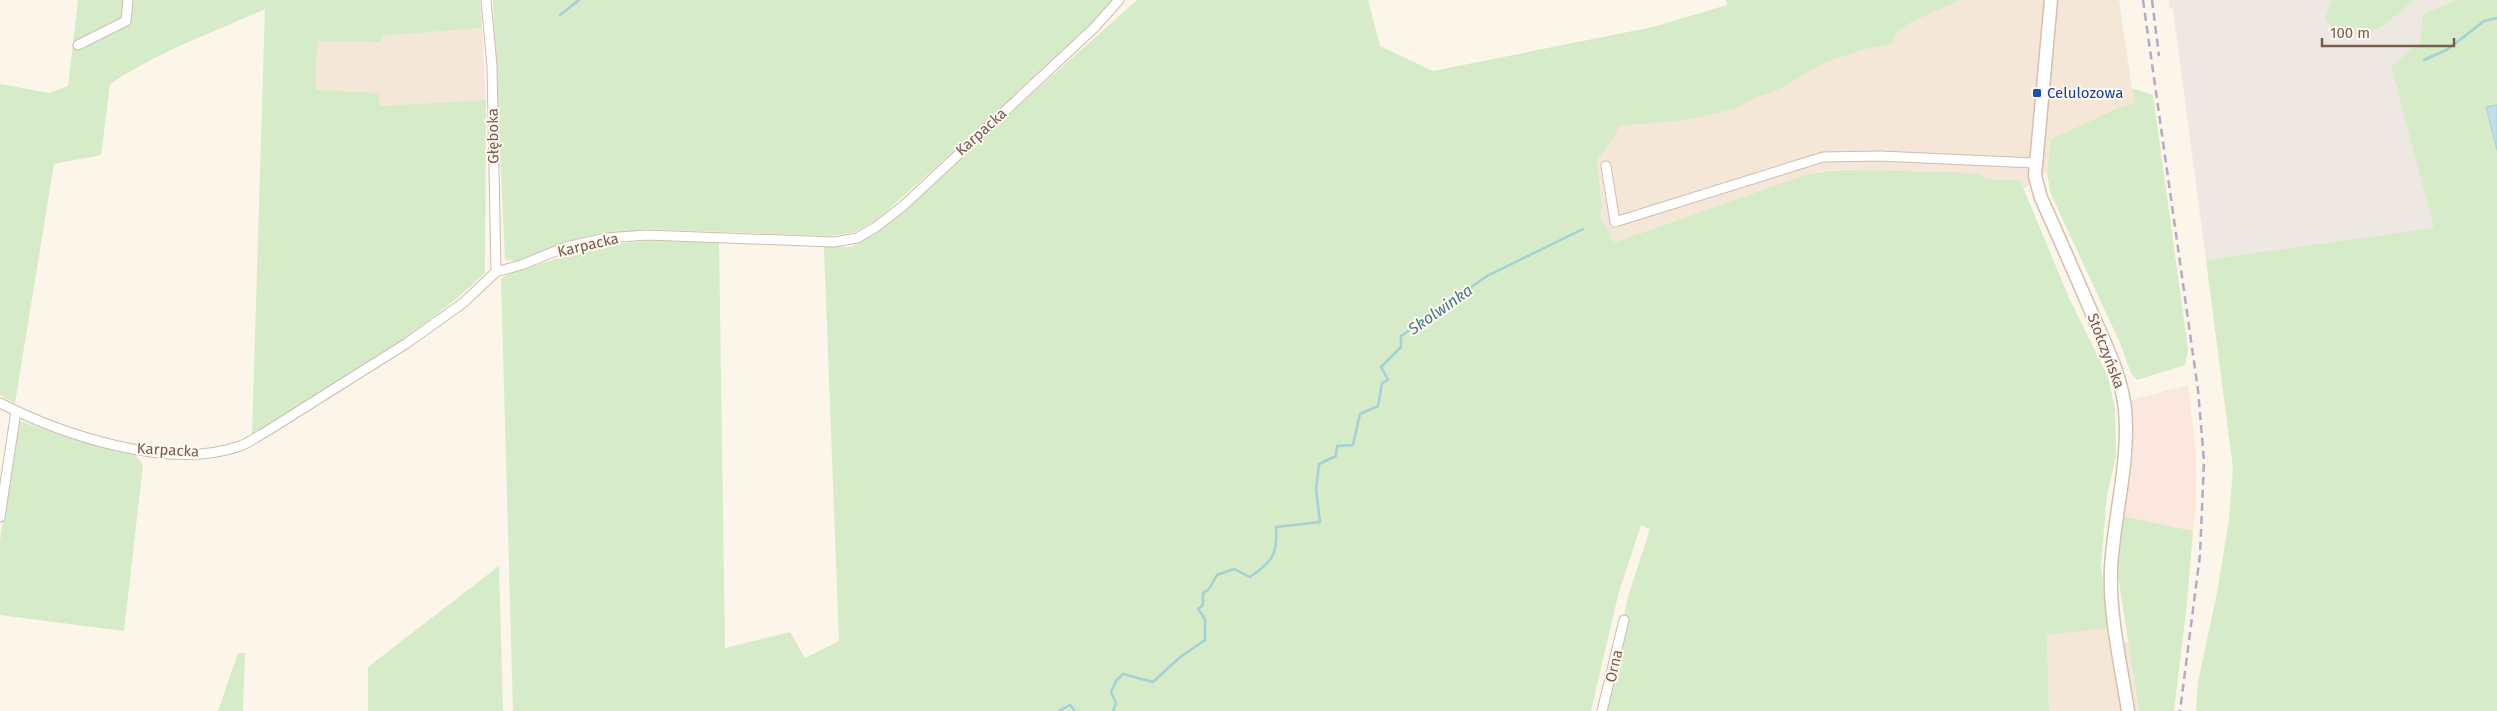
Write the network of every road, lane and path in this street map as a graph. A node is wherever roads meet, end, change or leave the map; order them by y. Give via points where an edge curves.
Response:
1 (128, 0) edge
2 (486, 0) edge
3 (1119, 0) edge
4 (2051, 0) edge
5 (78, 45) dead end
6 (2036, 163) junction
7 (1606, 166) dead end
8 (496, 272) junction
9 (0, 403) edge
10 (16, 411) junction
11 (0, 517) edge
12 (1624, 620) dead end
13 (1602, 711) edge
14 (2128, 711) edge

1 - 5 street via 126,21
2 - 8 street, Głęboka via 492,66
3 - 8 street, Karpacka via 1080,41 903,206 857,238 834,242 685,235 606,238 566,247
4 - 6 street, Stołczyńska
6 - 7 street via 1880,156 1823,157 1615,222
6 - 14 street, Stołczyńska via 2037,189 2104,338 2120,385 2126,429 2111,571
8 - 10 street, Karpacka via 463,303 407,343 241,446 216,452 182,454 134,449 85,439
9 - 10 street, Karpacka
10 - 11 street
12 - 13 street, Orna

